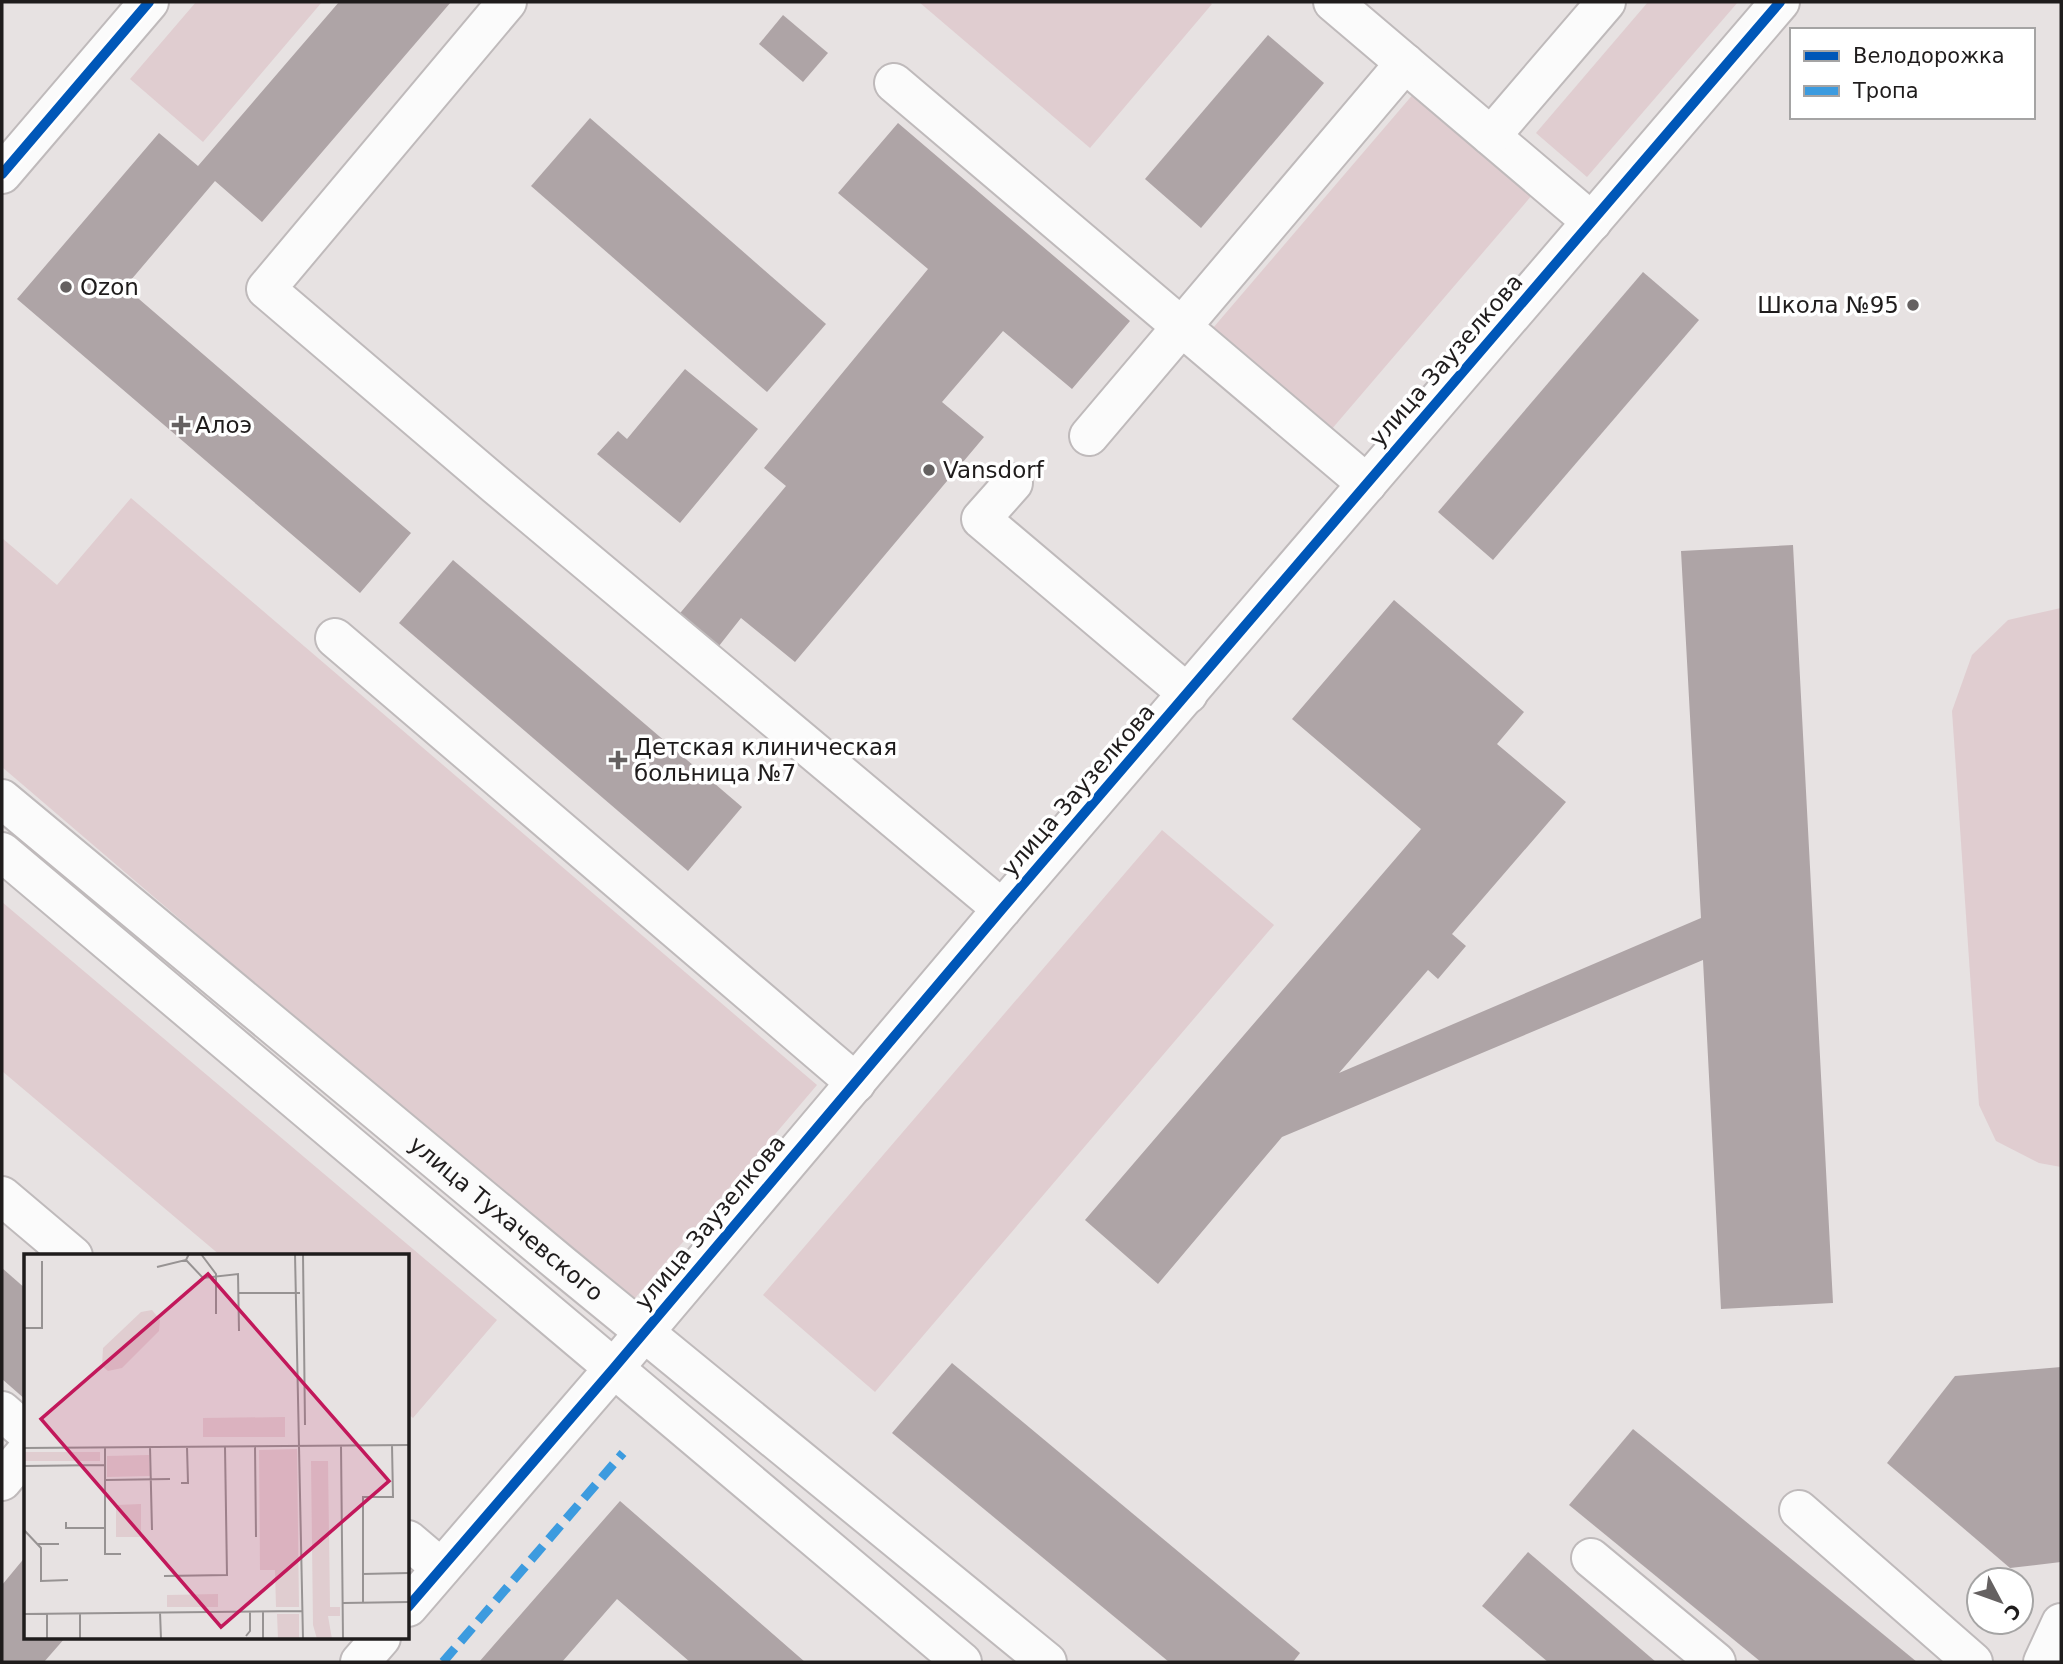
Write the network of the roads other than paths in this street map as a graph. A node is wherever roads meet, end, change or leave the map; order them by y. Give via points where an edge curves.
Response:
1 (149, 2) edge
2 (507, 2) edge
3 (1333, 2) edge
4 (1606, 2) edge
5 (1780, 2) edge
6 (1405, 63) junction
7 (894, 83) dead end
8 (1491, 136) junction
9 (2, 174) edge
10 (1592, 222) junction
11 (1180, 326) junction
12 (1089, 436) dead end
13 (1013, 483) dead end
14 (1367, 484) junction
15 (335, 638) dead end
16 (1188, 694) junction
17 (2, 799) edge
18 (2, 852) edge
19 (1002, 909) junction
20 (856, 1083) junction
21 (2, 1196) edge
22 (71, 1254) edge
23 (644, 1331) junction
24 (614, 1368) junction
25 (2, 1411) edge
26 (24, 1430) edge
27 (24, 1454) edge
28 (2, 1480) edge
29 (1799, 1510) dead end
30 (410, 1542) edge
31 (1591, 1558) dead end
32 (441, 1568) junction
33 (410, 1605) edge
34 (2061, 1623) edge
35 (379, 1640) edge
36 (360, 1662) edge
37 (962, 1662) edge
38 (1047, 1662) edge
39 (1716, 1662) edge
40 (1973, 1662) edge
41 (2043, 1662) edge

1 - 9 main road
2 - 19 main road via 266,289
3 - 6 main road
4 - 8 main road
5 - 10 main road, улица Заузелкова
6 - 8 main road
6 - 11 main road
7 - 11 main road
8 - 10 main road
10 - 14 main road, улица Заузелкова
11 - 12 main road
11 - 14 main road
13 - 16 main road via 981,519
14 - 16 main road, улица Заузелкова
15 - 20 main road
16 - 19 main road, улица Заузелкова
17 - 23 main road, улица Тухачевского
18 - 24 main road, улица Тухачевского
19 - 20 main road, улица Заузелкова
20 - 23 main road, улица Заузелкова
21 - 22 main road
23 - 24 main road, улица Заузелкова
23 - 38 main road, улица Тухачевского
24 - 32 main road, улица Заузелкова
24 - 37 main road, улица Тухачевского
25 - 26 main road
27 - 28 main road
29 - 40 main road
30 - 32 main road
31 - 39 main road
32 - 33 main road, улица Заузелкова
34 - 41 main road
35 - 36 main road

